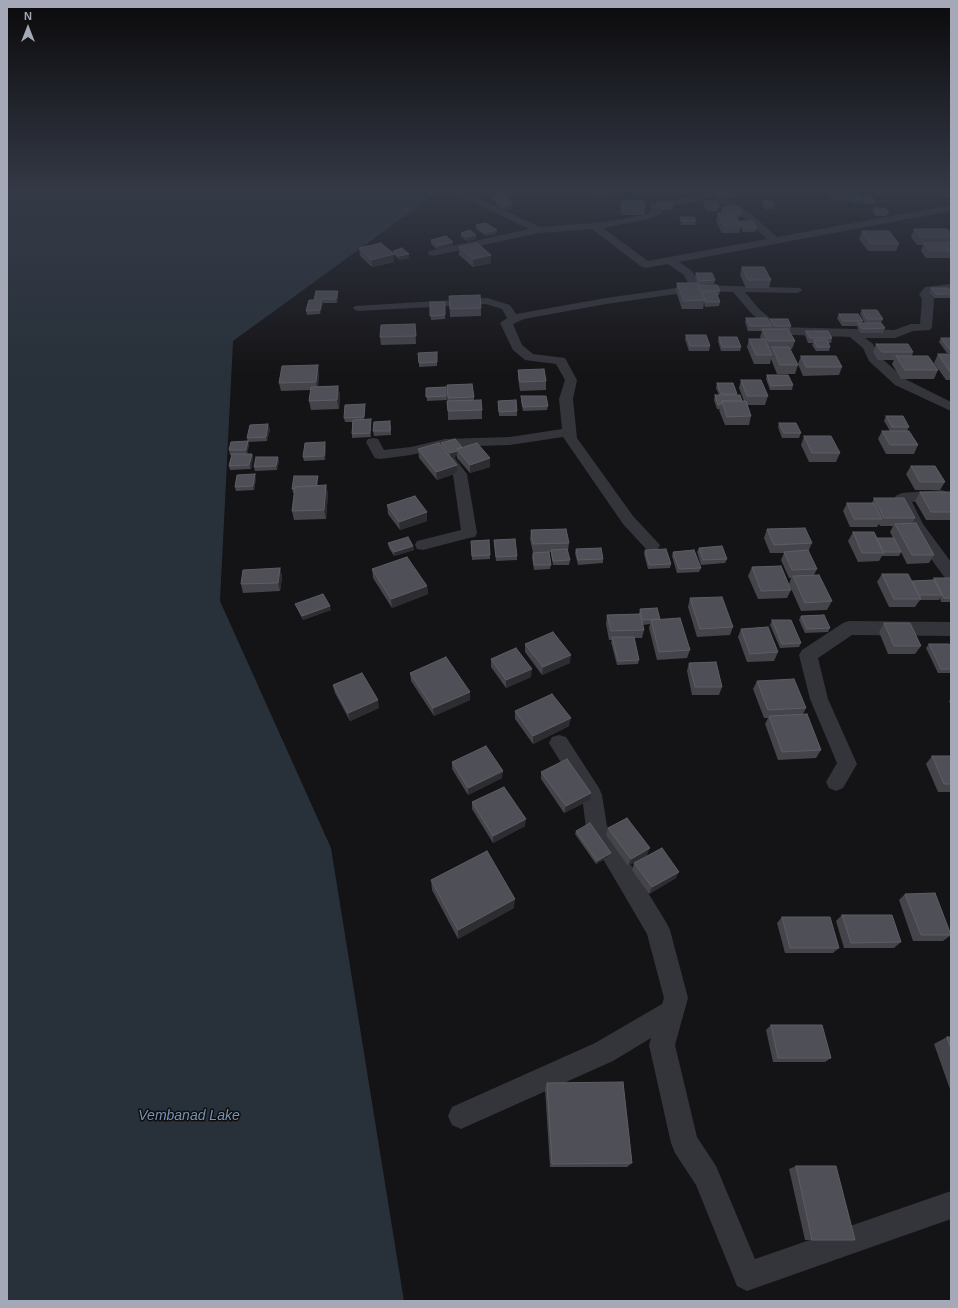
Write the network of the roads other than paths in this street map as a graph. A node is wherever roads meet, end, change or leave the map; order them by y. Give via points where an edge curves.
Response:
1 (630, 253) edge
2 (712, 253) edge
3 (670, 261) junction
4 (951, 287) edge
5 (697, 288) junction
6 (736, 289) junction
7 (796, 290) dead end
8 (359, 308) dead end
9 (514, 319) junction
10 (853, 333) junction
11 (951, 407) edge
12 (569, 432) junction
13 (373, 442) dead end
14 (435, 445) junction
15 (950, 496) edge
16 (423, 545) dead end
17 (652, 545) dead end
18 (951, 574) edge
19 (949, 631) edge
20 (559, 743) dead end
21 (836, 782) dead end
22 (672, 1012) junction
23 (461, 1116) dead end
24 (951, 1205) edge

1 - 3 street via 646,265
2 - 3 street
3 - 5 street via 688,273
4 - 10 street via 929,290 925,294 928,299 926,327 911,328 895,334
5 - 6 street
5 - 9 street via 606,301
6 - 7 street
6 - 10 street via 767,321 772,331
8 - 9 street via 487,301 506,307
9 - 12 street via 506,323 517,346 529,357 561,361 572,380 566,399
10 - 11 street via 869,346 873,358 900,382
12 - 14 street via 510,441
12 - 17 street via 570,438 628,520
13 - 14 street via 380,455
14 - 16 street via 460,474 469,533
15 - 18 street via 902,498 916,526
19 - 21 street via 849,628 808,655 819,699 847,764
20 - 22 street via 592,795 597,828 658,930 676,998
22 - 23 street via 604,1052
22 - 24 street via 662,1045 685,1143 706,1176 747,1276

